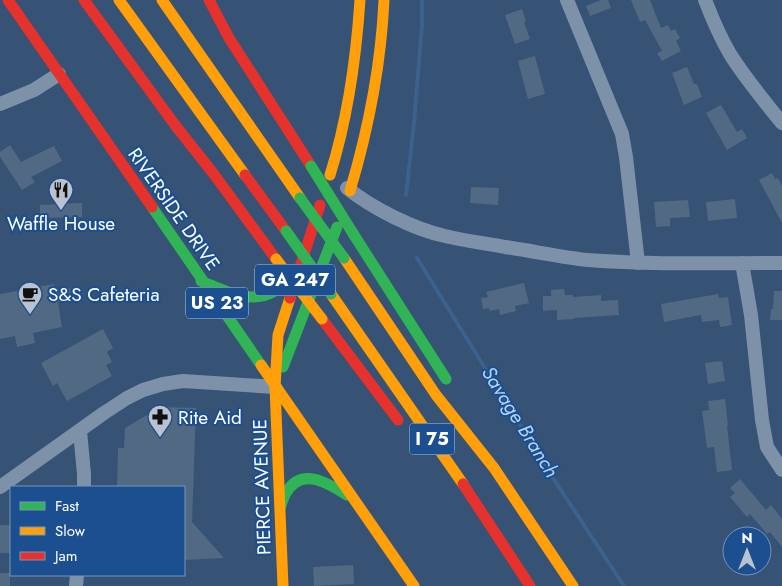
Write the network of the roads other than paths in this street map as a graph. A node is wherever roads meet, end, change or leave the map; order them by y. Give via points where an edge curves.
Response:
1 (8, 0) edge
2 (84, 0) edge
3 (119, 0) edge
4 (162, 0) edge
5 (209, 0) edge
6 (360, 0) edge
7 (384, 0) edge
8 (567, 0) edge
9 (705, 0) edge
10 (59, 74) junction
11 (0, 104) edge
12 (782, 123) edge
13 (330, 175) junction
14 (350, 191) junction
15 (638, 263) junction
16 (742, 263) junction
17 (782, 263) edge
18 (298, 272) junction
19 (202, 281) junction
20 (276, 387) junction
21 (452, 389) dead end
22 (471, 420) dead end
23 (406, 430) dead end
24 (80, 431) junction
25 (494, 468) junction
26 (782, 470) edge
27 (84, 486) edge
28 (0, 487) edge
29 (352, 498) junction
30 (280, 508) junction
31 (465, 508) dead end
32 (528, 583) edge
33 (283, 586) edge
34 (414, 586) edge
35 (573, 586) edge

1 - 10 main road, RIVERSIDE DRIVE / US 23
2 - 23 main road, bridge
3 - 32 main road, I 75, bridge via 331,294 457,474
4 - 25 main road, I 75, bridge via 436,395
5 - 21 main road, bridge via 229,38
6 - 13 main road, PIERCE AVENUE via 354,76
7 - 14 main road, PIERCE AVENUE via 374,96
8 - 15 street via 622,134
9 - 12 street via 730,54
10 - 11 street via 34,90
10 - 19 main road, RIVERSIDE DRIVE / US 23
13 - 14 street
13 - 18 main road, PIERCE AVENUE / GA 247
14 - 15 street via 401,220 444,236 578,258
14 - 20 main road, PIERCE AVENUE / GA 247
15 - 16 street
16 - 17 street
16 - 26 street via 765,438
18 - 19 main road via 273,292 261,297 242,297
18 - 20 main road, PIERCE AVENUE / GA 247 via 278,335
19 - 20 main road, RIVERSIDE DRIVE / US 23
20 - 24 street via 183,381 163,384 127,398
20 - 29 main road, RIVERSIDE DRIVE / US 23
20 - 30 main road, PIERCE AVENUE / GA 247
22 - 25 main road
24 - 27 street
24 - 28 street
25 - 35 main road, I 75
29 - 30 main road via 323,480 306,478 292,486
29 - 34 main road, RIVERSIDE DRIVE / US 23
30 - 33 main road, PIERCE AVENUE / GA 247
31 - 32 main road

